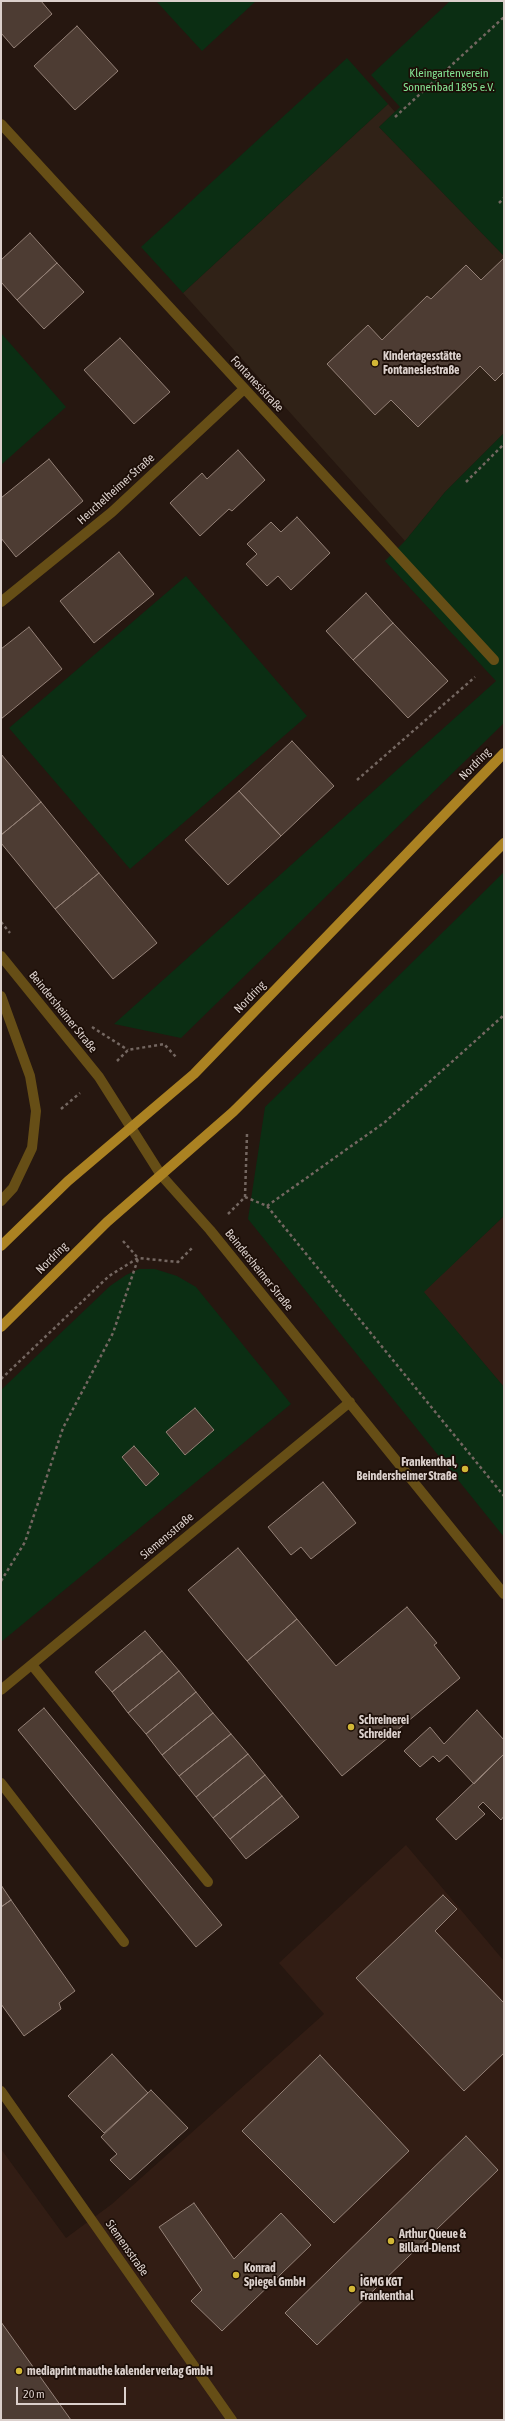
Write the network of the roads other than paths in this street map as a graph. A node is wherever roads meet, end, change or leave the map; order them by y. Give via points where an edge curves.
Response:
1 (1, 124) edge
2 (244, 389) junction
3 (1, 602) edge
4 (494, 660) road end
5 (504, 753) edge
6 (504, 843) edge
7 (1, 956) edge
8 (1, 996) edge
9 (131, 1129) junction
10 (161, 1175) junction
11 (1, 1201) edge
12 (1, 1246) edge
13 (1, 1327) edge
14 (350, 1402) junction
15 (504, 1594) edge
16 (32, 1665) junction
17 (1, 1690) edge
18 (1, 1783) edge
19 (208, 1882) dead end
20 (124, 1942) dead end
21 (1, 2091) edge
22 (232, 2420) edge

1 - 2 street, Fontanesistraße
2 - 3 street, Heuchelheimer Straße via 112,512
2 - 4 street, Fontanesistraße
5 - 9 main road, Nordring via 194,1074
6 - 10 main road, Nordring via 233,1112
7 - 9 street, Beindersheimer Straße via 99,1077
8 - 11 street via 30,1076 36,1111 32,1148 13,1188
9 - 10 street, Beindersheimer Straße
9 - 12 main road, Nordring via 68,1181
10 - 13 main road, Nordring via 106,1222
10 - 14 street, Beindersheimer Straße via 210,1230
14 - 15 street, Beindersheimer Straße
14 - 16 street, Siemensstraße
16 - 17 street, Siemensstraße
16 - 19 street
18 - 20 street
21 - 22 street, Siemensstraße

